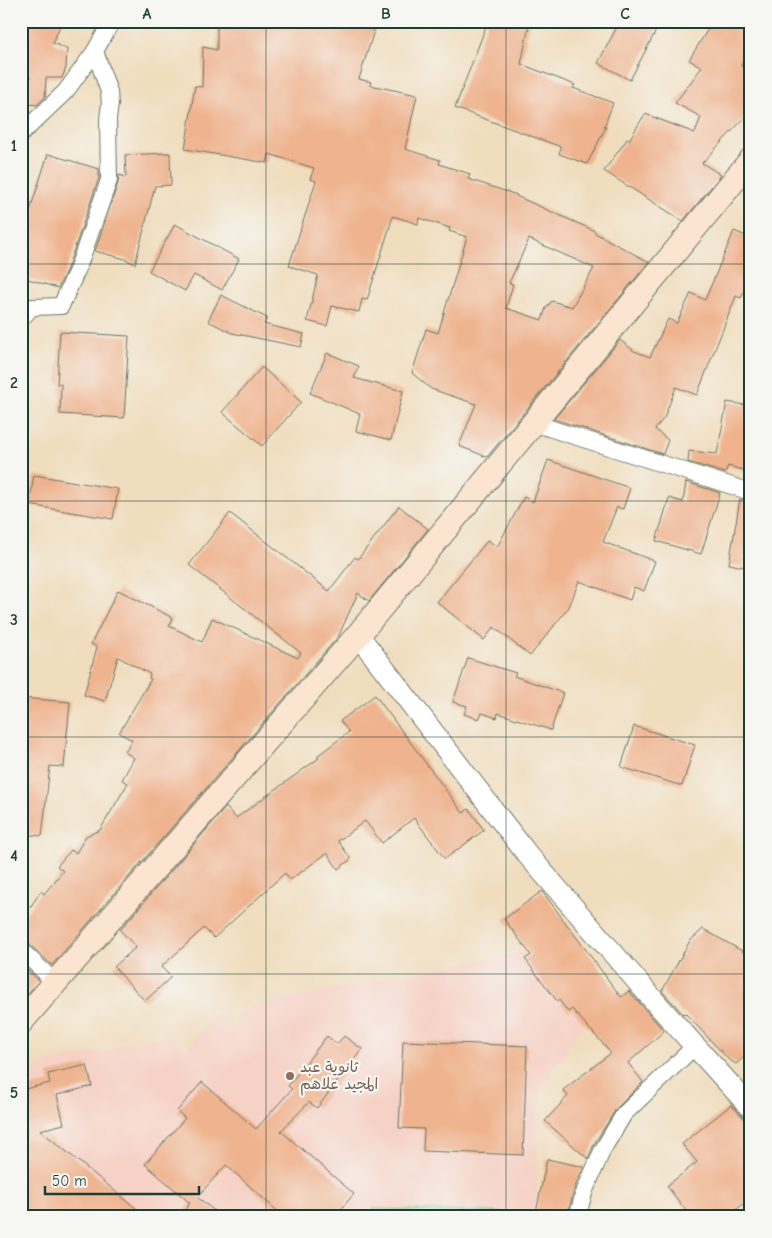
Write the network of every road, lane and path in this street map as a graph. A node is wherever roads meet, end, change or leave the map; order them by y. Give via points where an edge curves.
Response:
1 (112, 21) edge
2 (95, 51) junction
3 (21, 134) edge
4 (751, 160) edge
5 (21, 320) edge
6 (533, 423) junction
7 (751, 492) edge
8 (358, 635) junction
9 (21, 950) edge
10 (56, 983) junction
11 (21, 1022) edge
12 (695, 1046) junction
13 (751, 1108) edge
14 (577, 1217) edge

1 - 2 street
2 - 3 street via 66,91
2 - 5 street via 109,92 109,180 61,306 32,307
4 - 6 main road
6 - 7 street
6 - 8 main road
8 - 10 main road
8 - 12 street via 528,854
9 - 10 street
10 - 11 main road
12 - 13 street
12 - 14 street via 624,1114 603,1148

